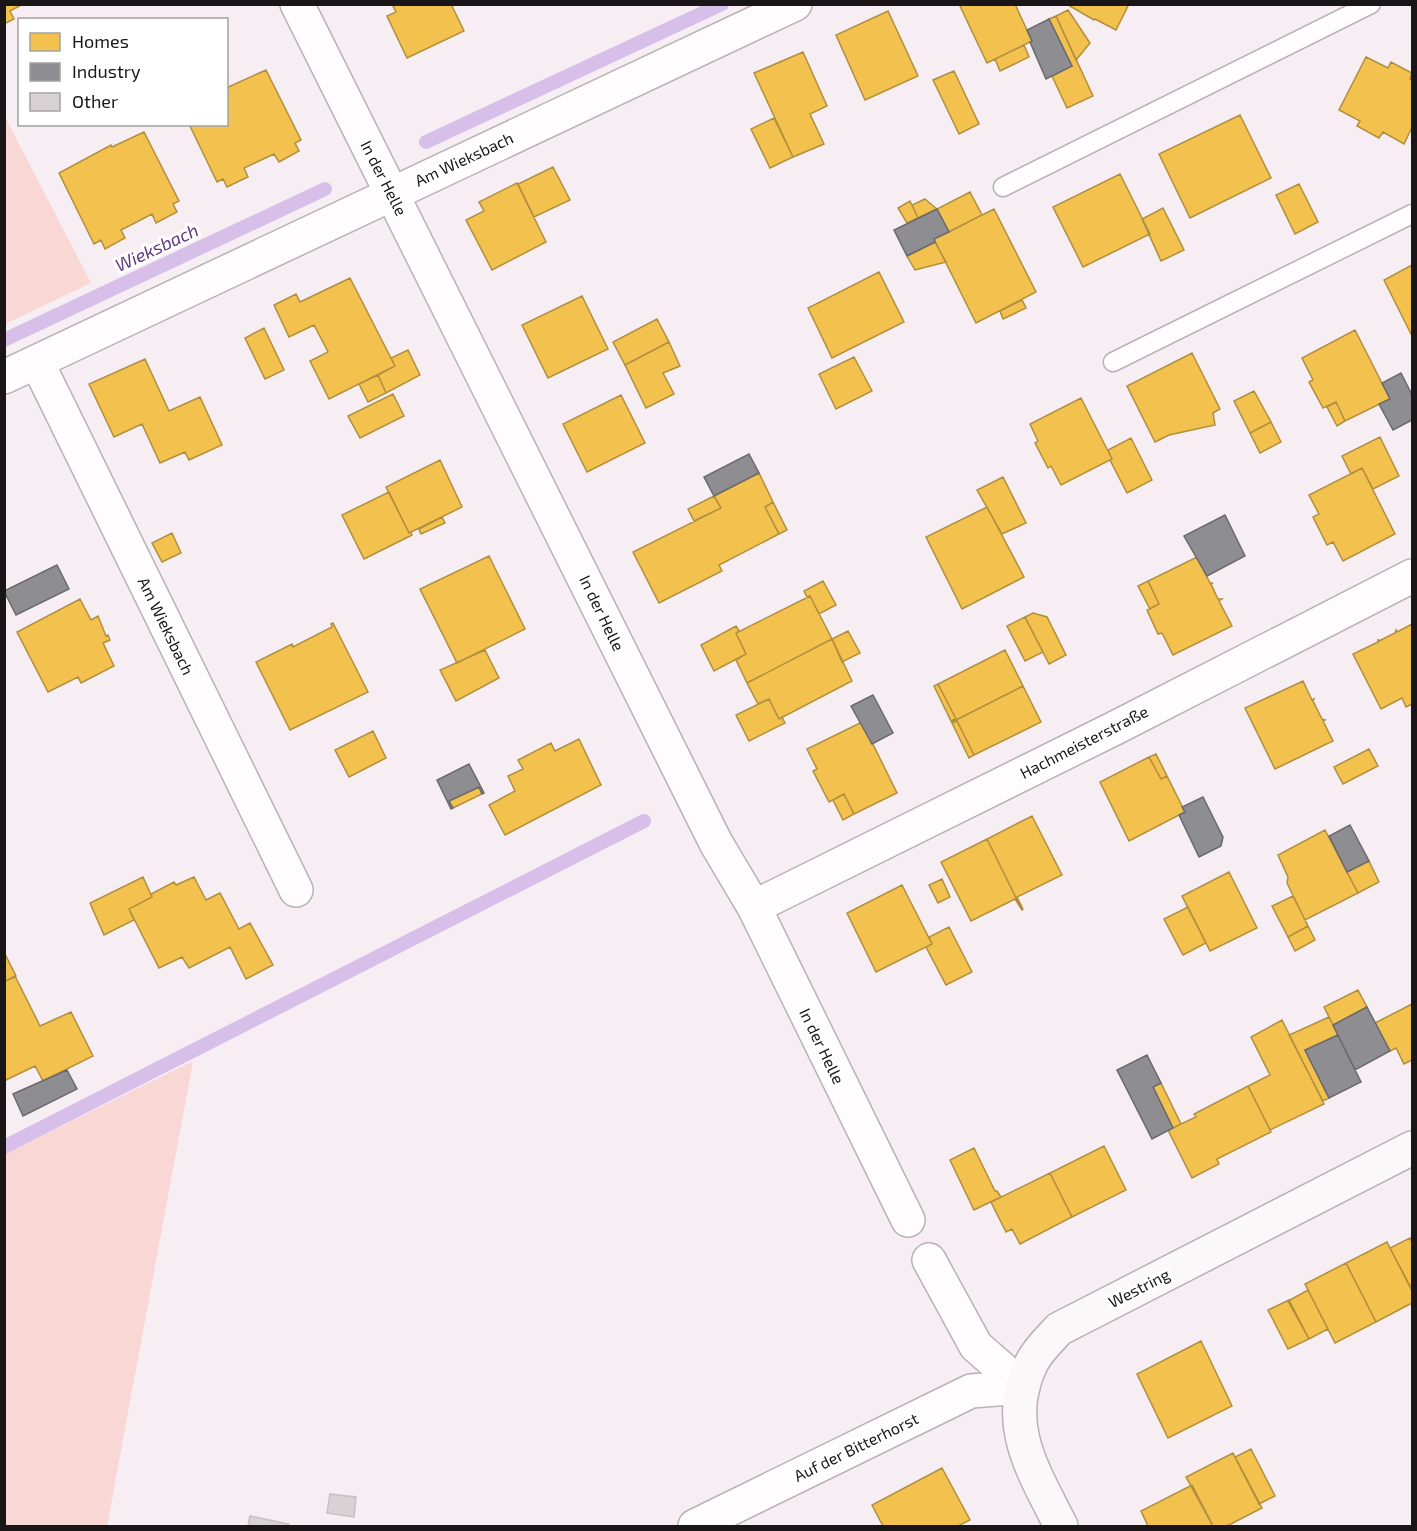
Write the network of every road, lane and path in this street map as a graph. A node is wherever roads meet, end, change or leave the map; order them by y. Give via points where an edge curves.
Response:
1 (297, 4) edge
2 (795, 4) edge
3 (1371, 4) edge
4 (1003, 187) dead end
5 (392, 193) junction
6 (1413, 214) edge
7 (37, 362) junction
8 (1113, 362) dead end
9 (4, 377) edge
10 (1413, 576) edge
11 (296, 890) dead end
12 (754, 907) junction
13 (1413, 1148) edge
14 (908, 1220) dead end
15 (929, 1260) dead end
16 (1023, 1387) junction
17 (695, 1527) edge
18 (1061, 1527) edge

1 - 5 street, In der Helle
2 - 5 street, Am Wieksbach
3 - 4 lane
5 - 7 street, Am Wieksbach
5 - 12 street, In der Helle via 716,843
6 - 8 lane
7 - 9 street, Am Wieksbach
7 - 11 street, Am Wieksbach
10 - 12 street, Hachmeisterstraße
12 - 14 street, In der Helle
13 - 16 main road, Westring via 1059,1329 1033,1360
15 - 16 street via 976,1346
16 - 17 street, Auf der Bitterhorst via 971,1391
16 - 18 main road, Westring via 1018,1423 1028,1461

